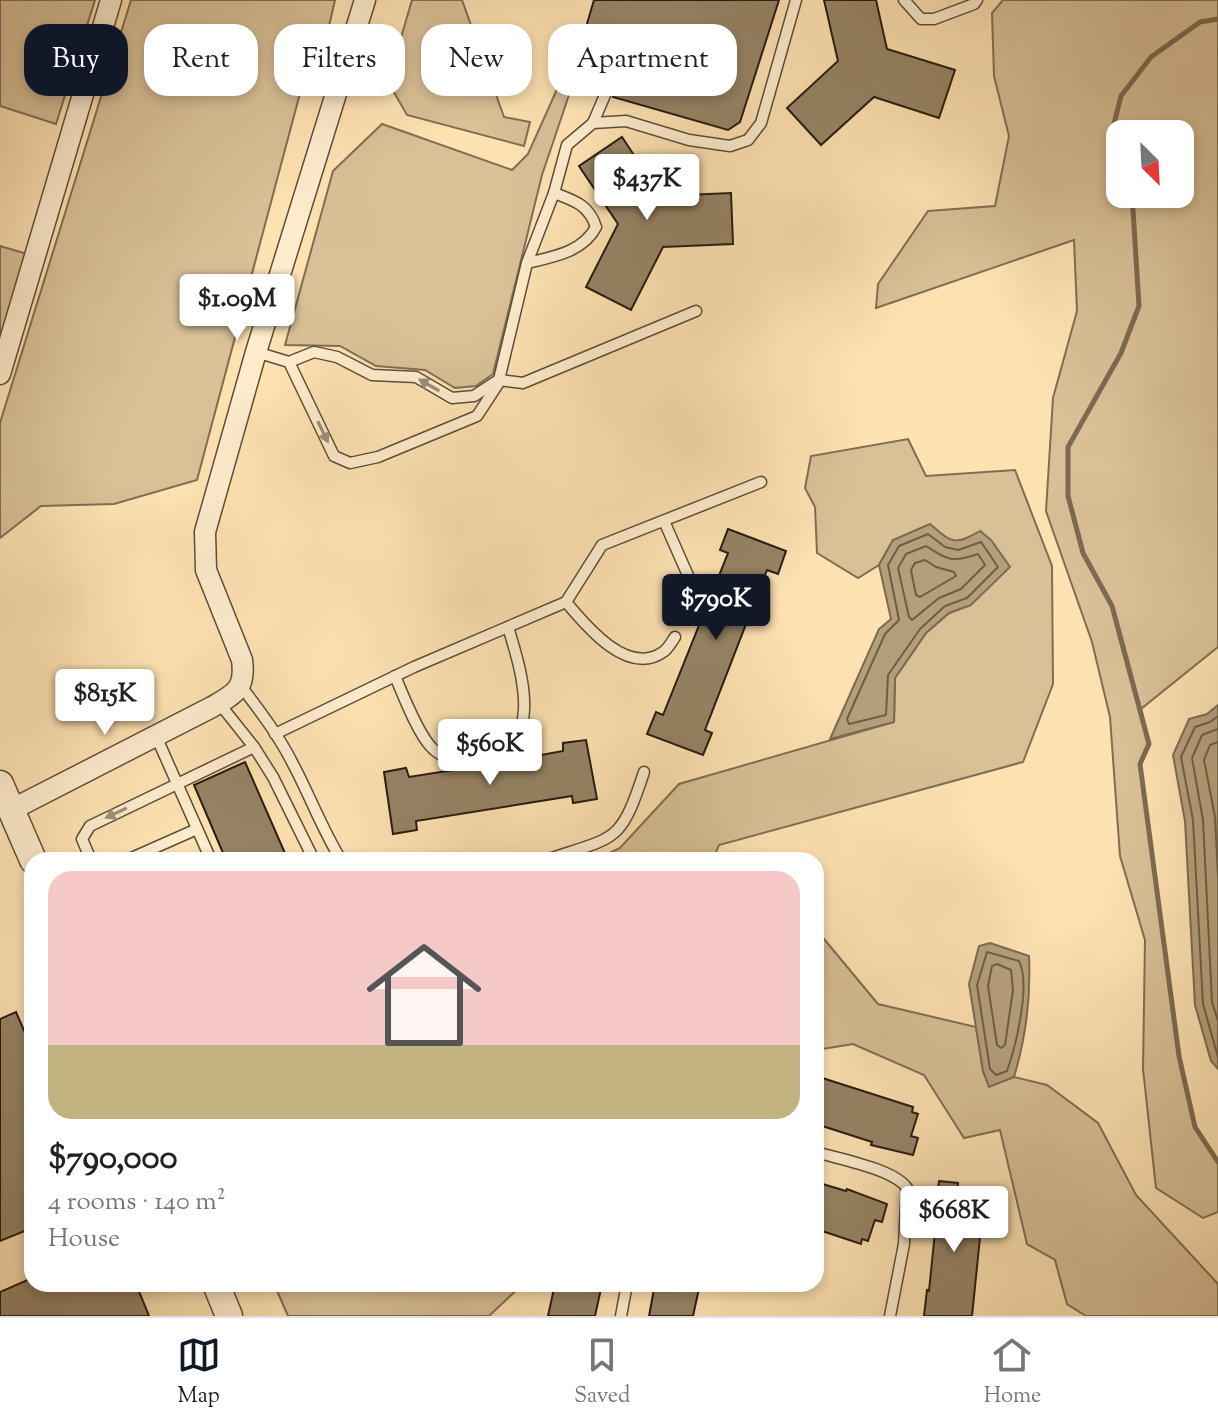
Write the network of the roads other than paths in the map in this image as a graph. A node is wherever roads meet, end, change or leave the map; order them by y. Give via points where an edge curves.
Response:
1 (111, 0) edge
2 (365, 0) edge
3 (796, 0) edge
4 (904, 0) edge
5 (977, 0) edge
6 (605, 96) edge
7 (593, 123) junction
8 (554, 193) junction
9 (527, 263) junction
10 (696, 311) dead end
11 (256, 352) junction
12 (289, 362) junction
13 (0, 374) edge
14 (499, 380) junction
15 (761, 482) dead end
16 (664, 521) junction
17 (566, 602) junction
18 (683, 619) dead end
19 (508, 627) junction
20 (675, 637) dead end
21 (395, 676) junction
22 (241, 686) junction
23 (219, 703) junction
24 (275, 734) junction
25 (156, 736) junction
26 (254, 747) junction
27 (644, 772) dead end
28 (0, 784) edge
29 (178, 785) junction
30 (6, 812) edge
31 (197, 829) junction
32 (28, 852) edge
33 (88, 852) edge
34 (145, 852) edge
35 (207, 852) edge
36 (310, 852) edge
37 (336, 852) edge
38 (570, 852) edge
39 (824, 1154) edge
40 (219, 1292) edge
41 (626, 1292) edge
42 (229, 1316) edge
43 (621, 1316) edge
44 (890, 1316) edge

1 - 13 street
2 - 11 street
3 - 7 lane via 761,123 748,140 730,146 626,121
4 - 5 lane via 921,19 934,19
6 - 7 lane
7 - 8 lane via 567,145
8 - 9 lane
8 - 9 lane via 585,206 596,227 578,247
9 - 14 lane
10 - 14 lane via 523,383
11 - 12 lane
11 - 22 street via 205,532 206,570 242,660
14 -> 12 lane via 474,396 452,398 416,377 372,375 337,357 314,352
12 -> 14 lane via 334,456 350,463 378,457 477,416
15 - 16 lane
16 - 17 lane via 602,545
16 - 18 lane via 690,580 692,596
17 - 19 lane
17 - 20 lane via 591,632 639,659 663,652
19 - 21 lane
19 - 21 lane via 521,669 524,720 518,738 493,759 447,759 431,747
21 - 24 lane
22 - 23 street
22 - 24 lane
23 - 25 street
23 - 26 lane
24 - 37 lane
25 - 29 lane
25 - 30 street
26 - 29 lane
26 - 36 lane
27 - 38 lane via 622,827 607,840
28 - 30 street
29 - 31 lane
29 -> 33 lane via 90,826 82,839
30 - 32 street
31 - 34 lane
31 - 35 lane
39 - 44 lane via 885,1173 907,1188 904,1244
40 - 42 street
41 - 43 lane

